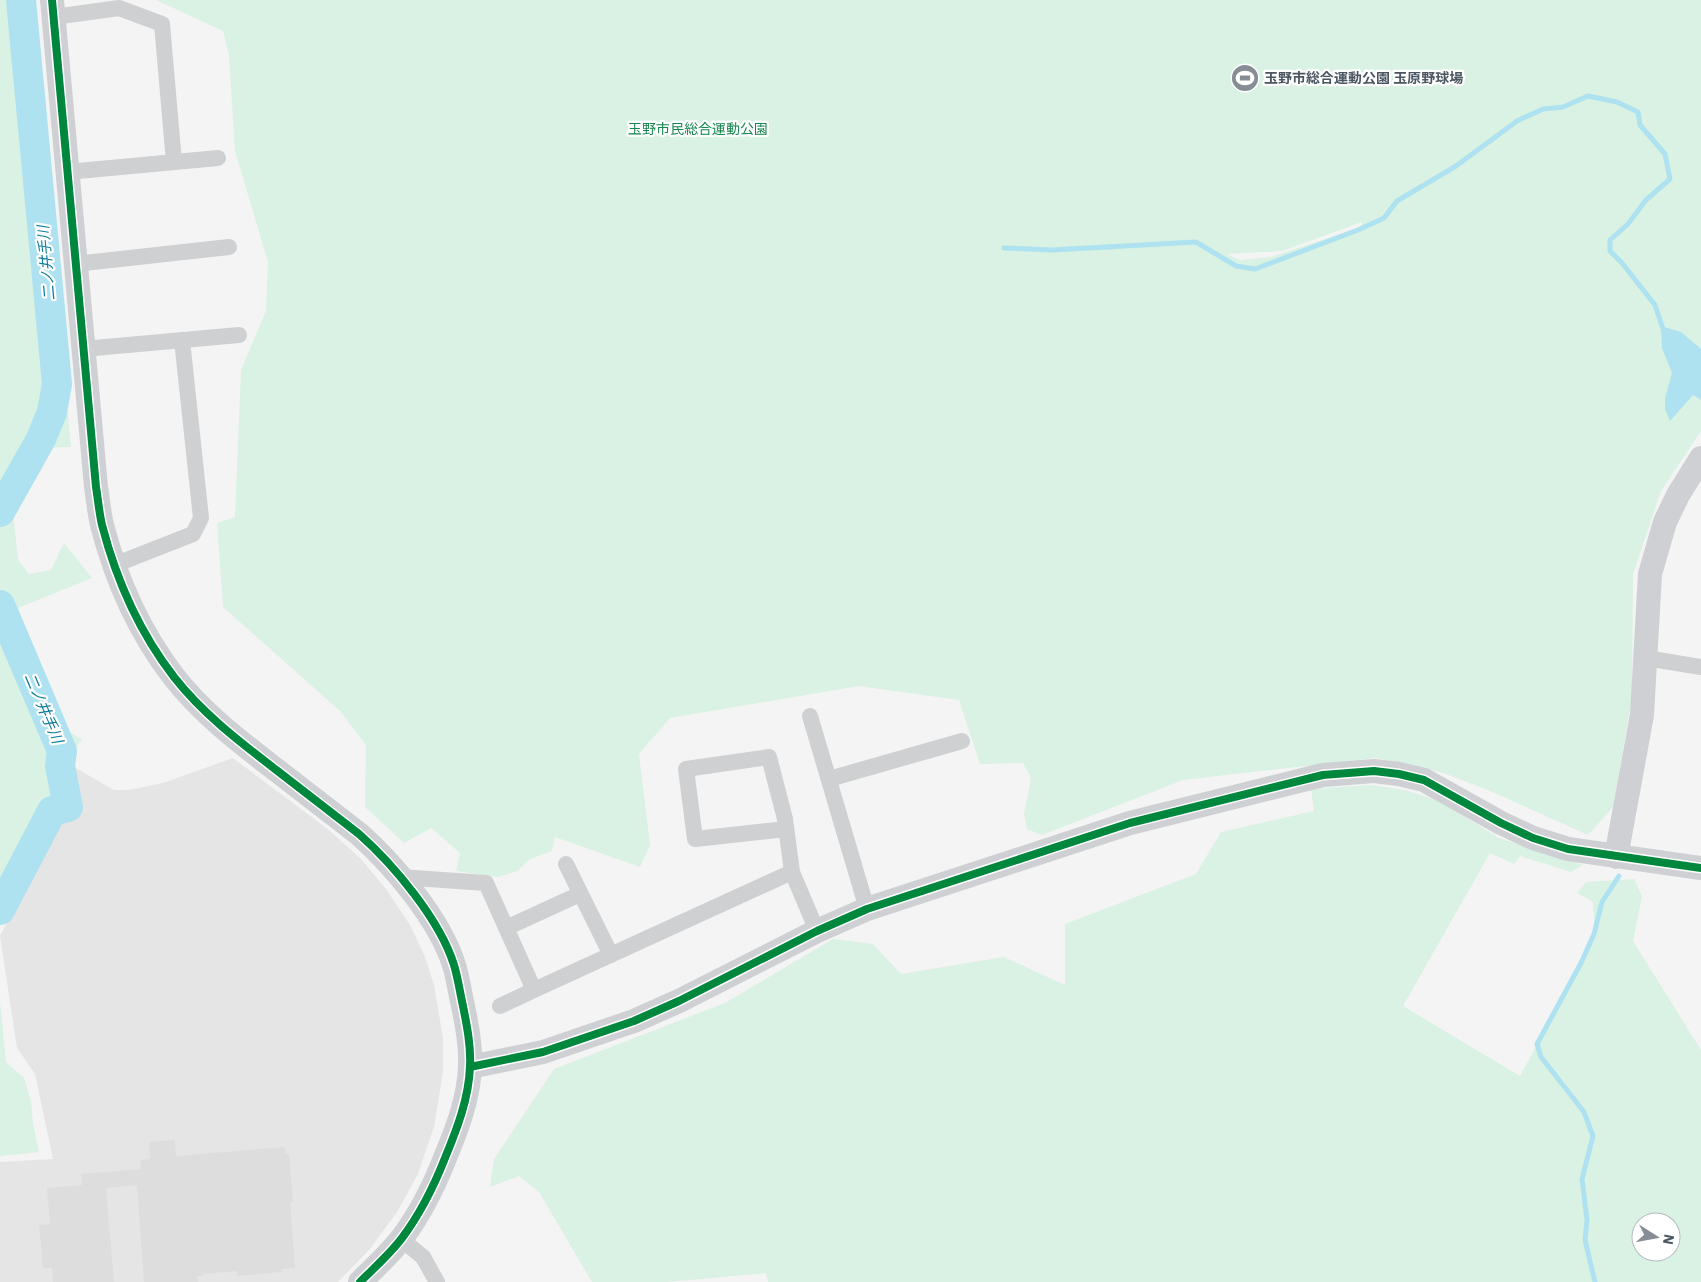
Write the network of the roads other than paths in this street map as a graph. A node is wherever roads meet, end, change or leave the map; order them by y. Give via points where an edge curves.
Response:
1 (53, 9) edge
2 (218, 158) dead end
3 (174, 162) junction
4 (67, 172) junction
5 (229, 247) dead end
6 (75, 264) junction
7 (239, 335) dead end
8 (182, 340) junction
9 (83, 349) junction
10 (1701, 458) edge
11 (114, 565) junction
12 (1646, 658) junction
13 (1701, 666) edge
14 (810, 716) dead end
15 (962, 741) dead end
16 (829, 779) junction
17 (786, 829) junction
18 (1616, 857) junction
19 (566, 864) dead end
20 (1701, 868) edge
21 (792, 872) junction
22 (400, 877) junction
23 (580, 894) junction
24 (867, 909) junction
25 (506, 928) junction
26 (817, 931) junction
27 (611, 955) junction
28 (534, 990) junction
29 (500, 1006) dead end
30 (470, 1066) junction
31 (401, 1239) junction
32 (360, 1282) edge
33 (437, 1282) edge

1 - 3 street via 119,8 162,24
1 - 4 street
2 - 3 street
3 - 4 street
4 - 6 street
5 - 6 street
6 - 9 street
7 - 8 street
8 - 9 street
8 - 11 street via 201,518 193,534
9 - 11 street via 97,496 101,523
10 - 12 street via 1664,522 1650,574
11 - 22 street via 133,612 175,678 238,740 359,834
12 - 13 street
12 - 18 street via 1642,715
14 - 16 street
15 - 16 street
16 - 24 street
17 - 17 street via 769,757 686,769 695,839
17 - 21 street
18 - 20 street
18 - 24 street via 1533,838 1424,780 1374,771 1323,776 1130,823
19 - 23 street
21 - 26 street
21 - 27 street
22 - 25 street via 486,883
22 - 30 street via 441,935 454,965 468,1032
23 - 25 street
23 - 27 street
24 - 26 street
25 - 28 street
26 - 30 street via 634,1021 543,1052
27 - 28 street
28 - 29 street
30 - 31 street via 465,1104 440,1171
31 - 32 street
31 - 33 street via 422,1258

